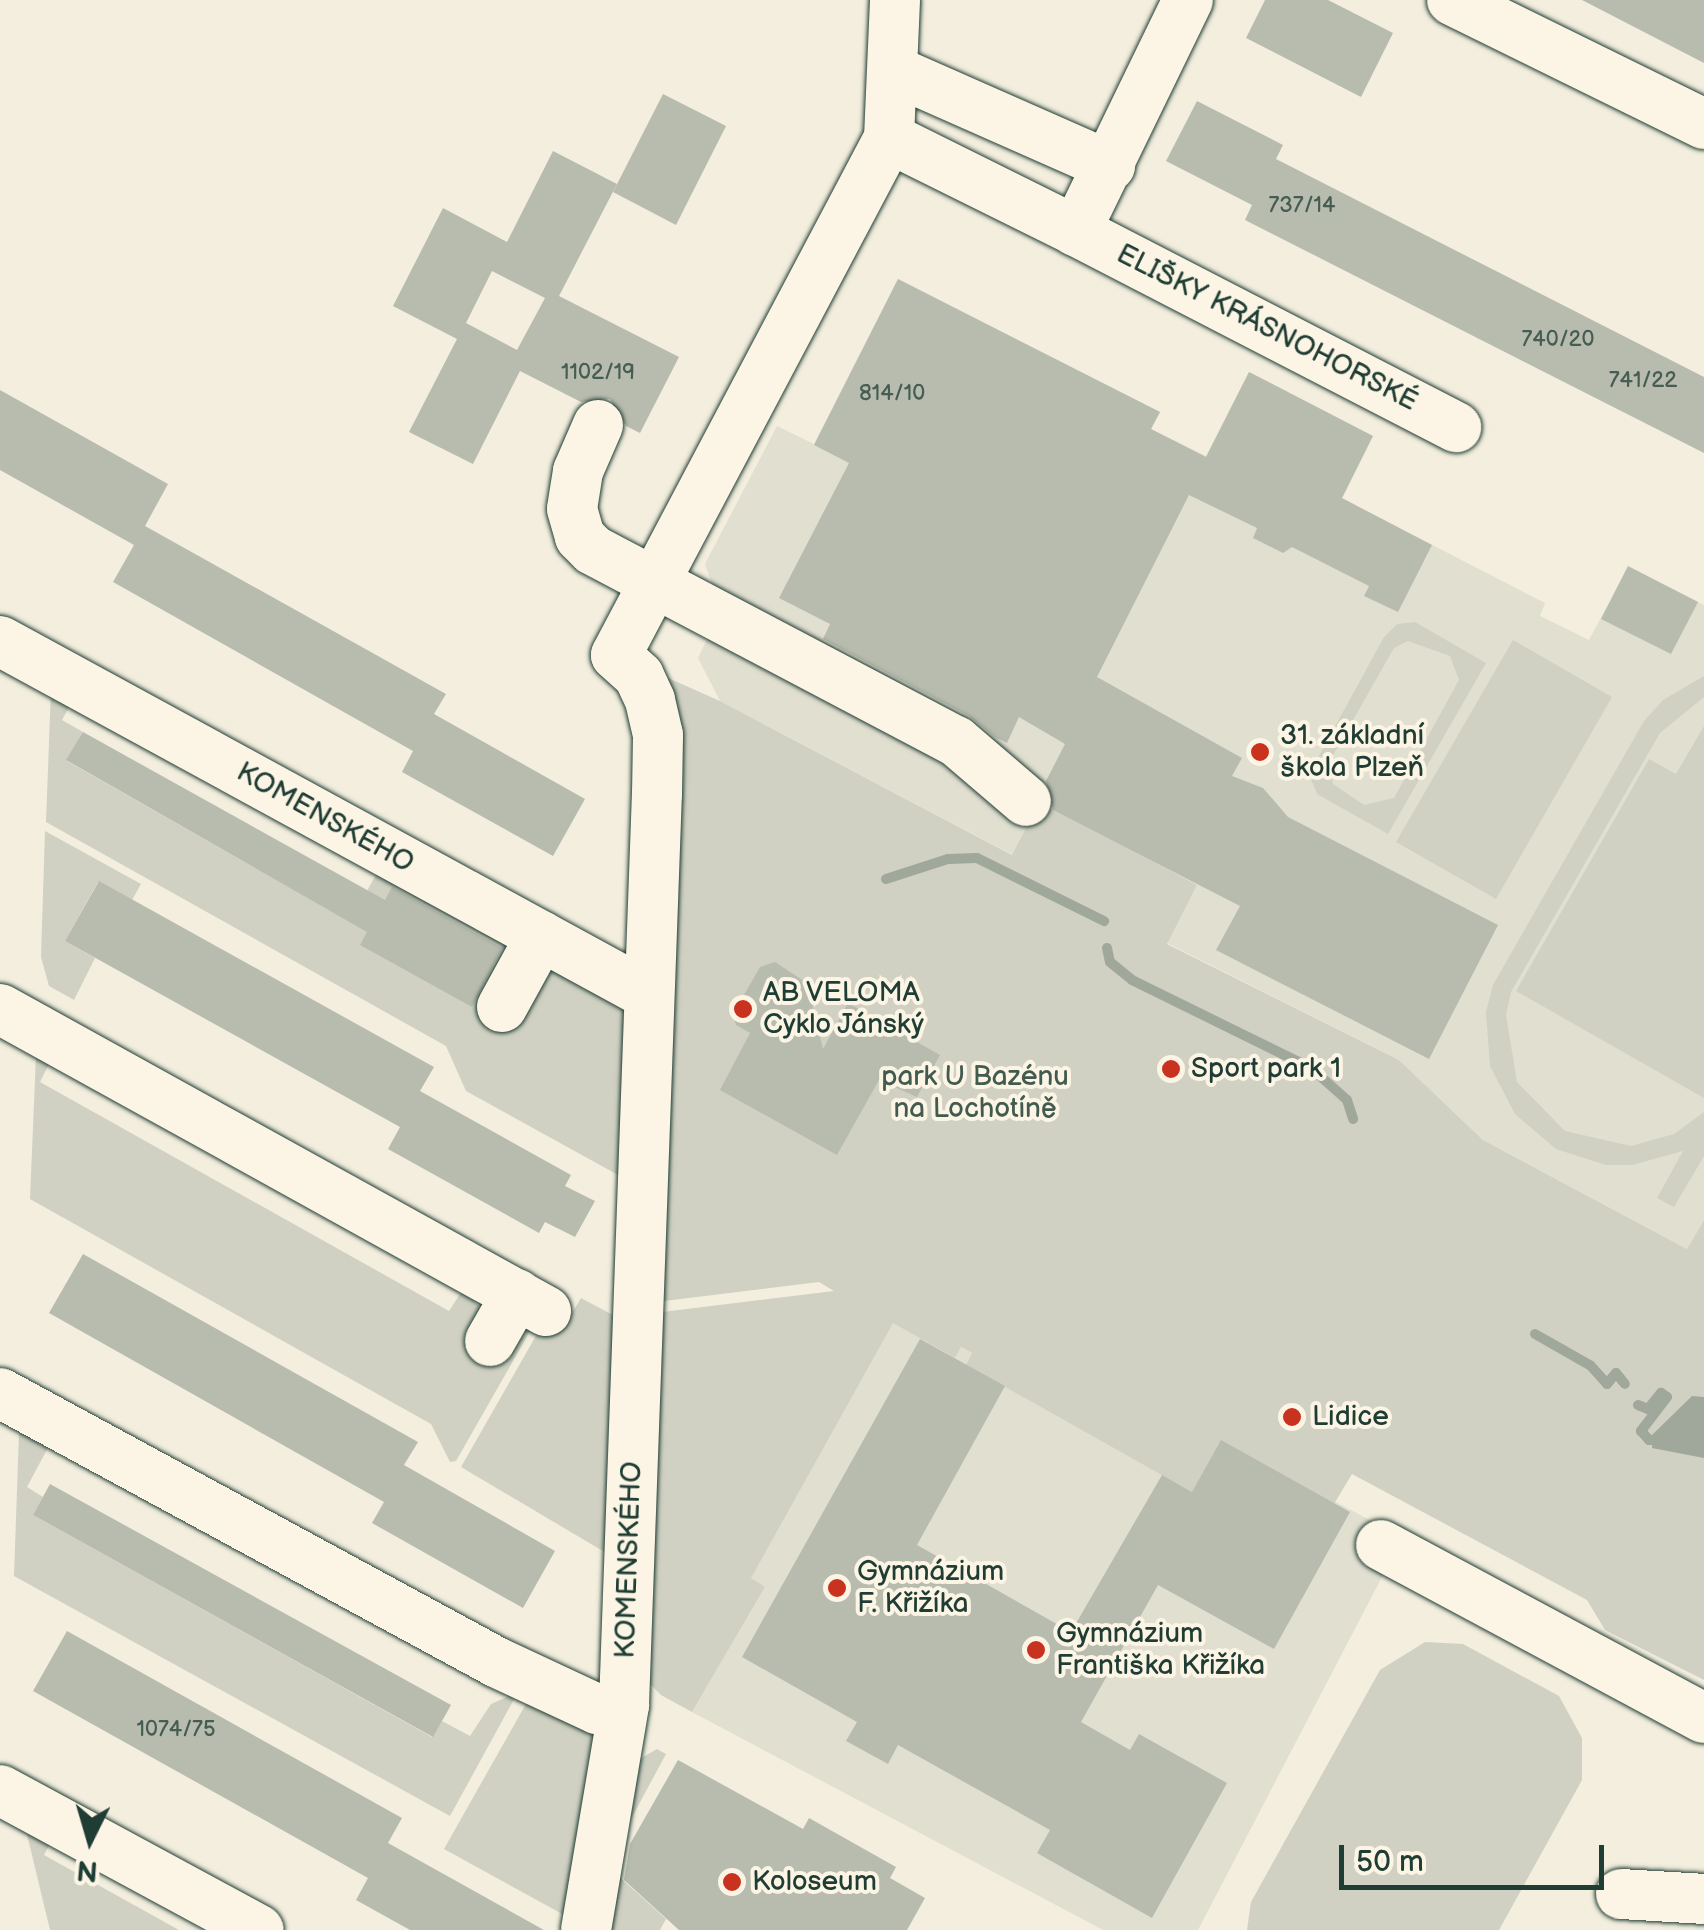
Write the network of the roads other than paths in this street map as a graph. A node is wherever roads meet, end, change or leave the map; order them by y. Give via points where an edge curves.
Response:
1 (895, 0) edge
2 (1188, 0) edge
3 (1452, 0) edge
4 (897, 72) junction
5 (1704, 124) edge
6 (890, 138) junction
7 (1110, 166) junction
8 (1076, 231) junction
9 (598, 425) dead end
10 (1456, 427) dead end
11 (653, 582) junction
12 (0, 641) edge
13 (1026, 801) dead end
14 (541, 936) junction
15 (649, 995) junction
16 (502, 1006) dead end
17 (0, 1010) edge
18 (490, 1341) dead end
19 (0, 1393) edge
20 (1381, 1545) dead end
21 (624, 1705) junction
22 (1704, 1718) edge
23 (0, 1790) edge
24 (1621, 1894) dead end
25 (1704, 1899) edge
26 (259, 1930) edge
27 (586, 1930) edge

1 - 4 street
2 - 7 street
3 - 5 street
4 - 6 street
4 - 7 street
6 - 8 street, ELIŠKY KRÁSNOHORSKÉ
6 - 11 street
7 - 8 street
8 - 10 street, ELIŠKY KRÁSNOHORSKÉ
9 - 11 street via 578,470 574,526 593,550
11 - 13 street via 956,741
11 - 15 street, KOMENSKÉHO via 616,655 639,676 658,735
12 - 14 street, KOMENSKÉHO
14 - 15 street, KOMENSKÉHO
14 - 16 street
15 - 21 street, KOMENSKÉHO
17 - 18 street via 531,1302
19 - 21 street via 496,1662 597,1710
20 - 22 street
21 - 27 street, KOMENSKÉHO
23 - 26 street
24 - 25 street

